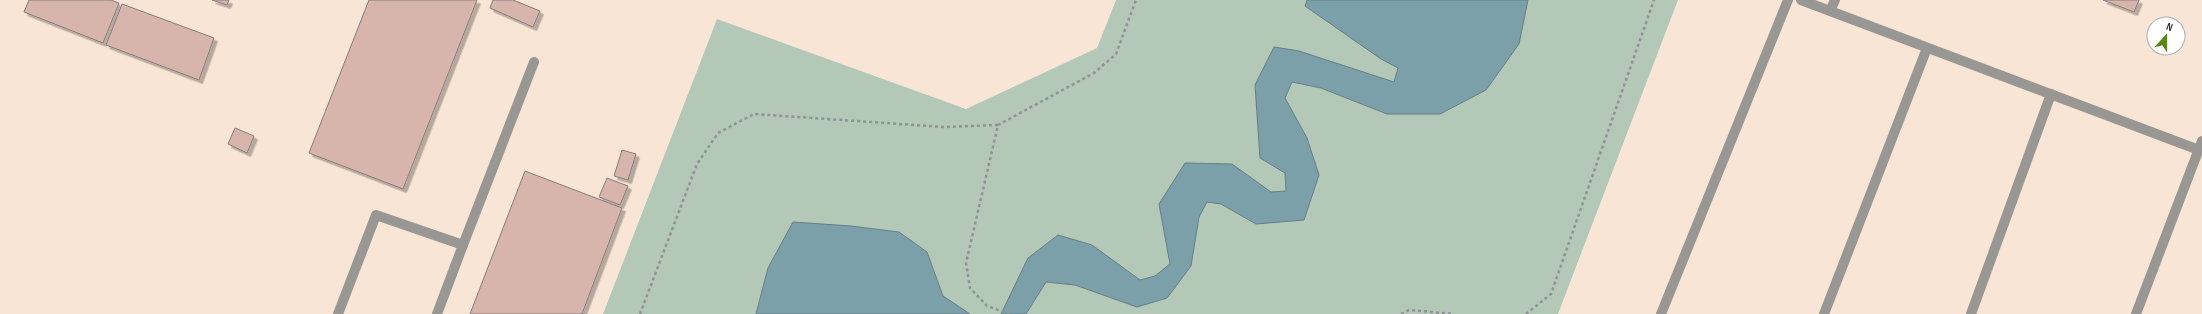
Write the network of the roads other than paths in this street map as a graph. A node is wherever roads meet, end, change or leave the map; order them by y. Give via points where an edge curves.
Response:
1 (1788, 0) edge
2 (1801, 0) edge
3 (1835, 0) edge
4 (1830, 11) junction
5 (1927, 48) junction
6 (534, 62) dead end
7 (2051, 94) junction
8 (2200, 145) edge
9 (463, 245) junction
10 (338, 314) edge
11 (436, 314) edge
12 (1661, 314) edge
13 (1824, 314) edge
14 (1971, 314) edge
15 (2136, 314) edge

1 - 12 lane
2 - 4 lane
3 - 4 lane
4 - 5 lane
5 - 7 lane
5 - 13 lane
6 - 9 lane
7 - 8 lane
7 - 14 lane
8 - 15 lane
9 - 10 lane via 376,215
9 - 11 lane

